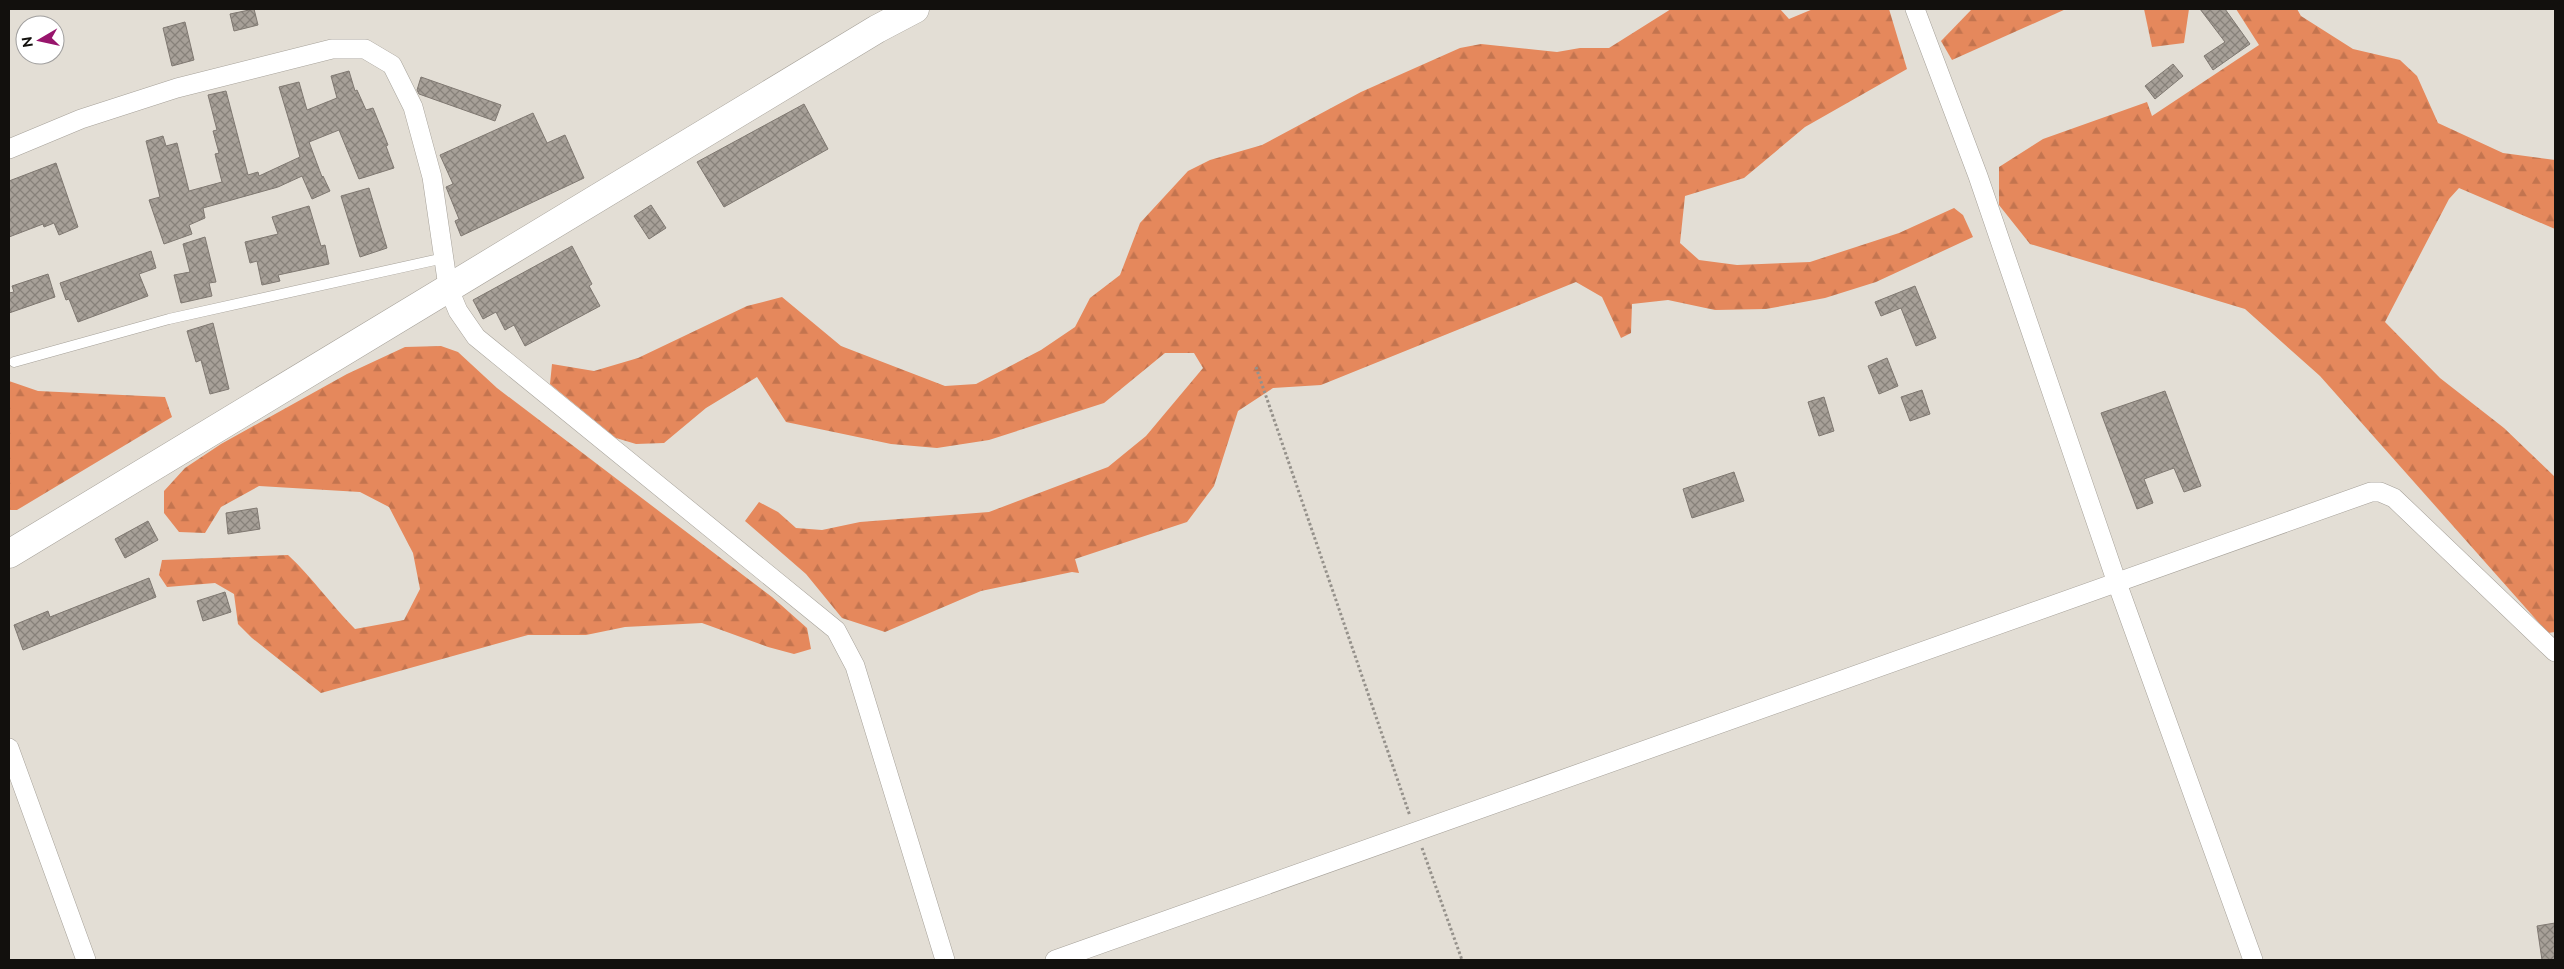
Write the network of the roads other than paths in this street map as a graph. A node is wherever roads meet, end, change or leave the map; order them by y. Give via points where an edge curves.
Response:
1 (915, 9) edge
2 (1915, 9) edge
3 (9, 149) edge
4 (444, 258) junction
5 (448, 287) junction
6 (14, 362) dead end
7 (9, 554) edge
8 (2117, 583) junction
9 (2555, 650) edge
10 (9, 748) edge
11 (86, 960) edge
12 (945, 960) edge
13 (1055, 960) edge
14 (2253, 960) edge

1 - 5 street
2 - 8 street via 1978,176
3 - 4 street via 81,119 177,88 332,50 365,49 392,65 412,107 432,177
4 - 5 street
4 - 6 lane via 169,319
5 - 7 street
5 - 12 street via 458,311 476,337 836,630 855,666
8 - 9 street via 2370,492 2380,492 2394,498
8 - 13 street
8 - 14 street
10 - 11 street

